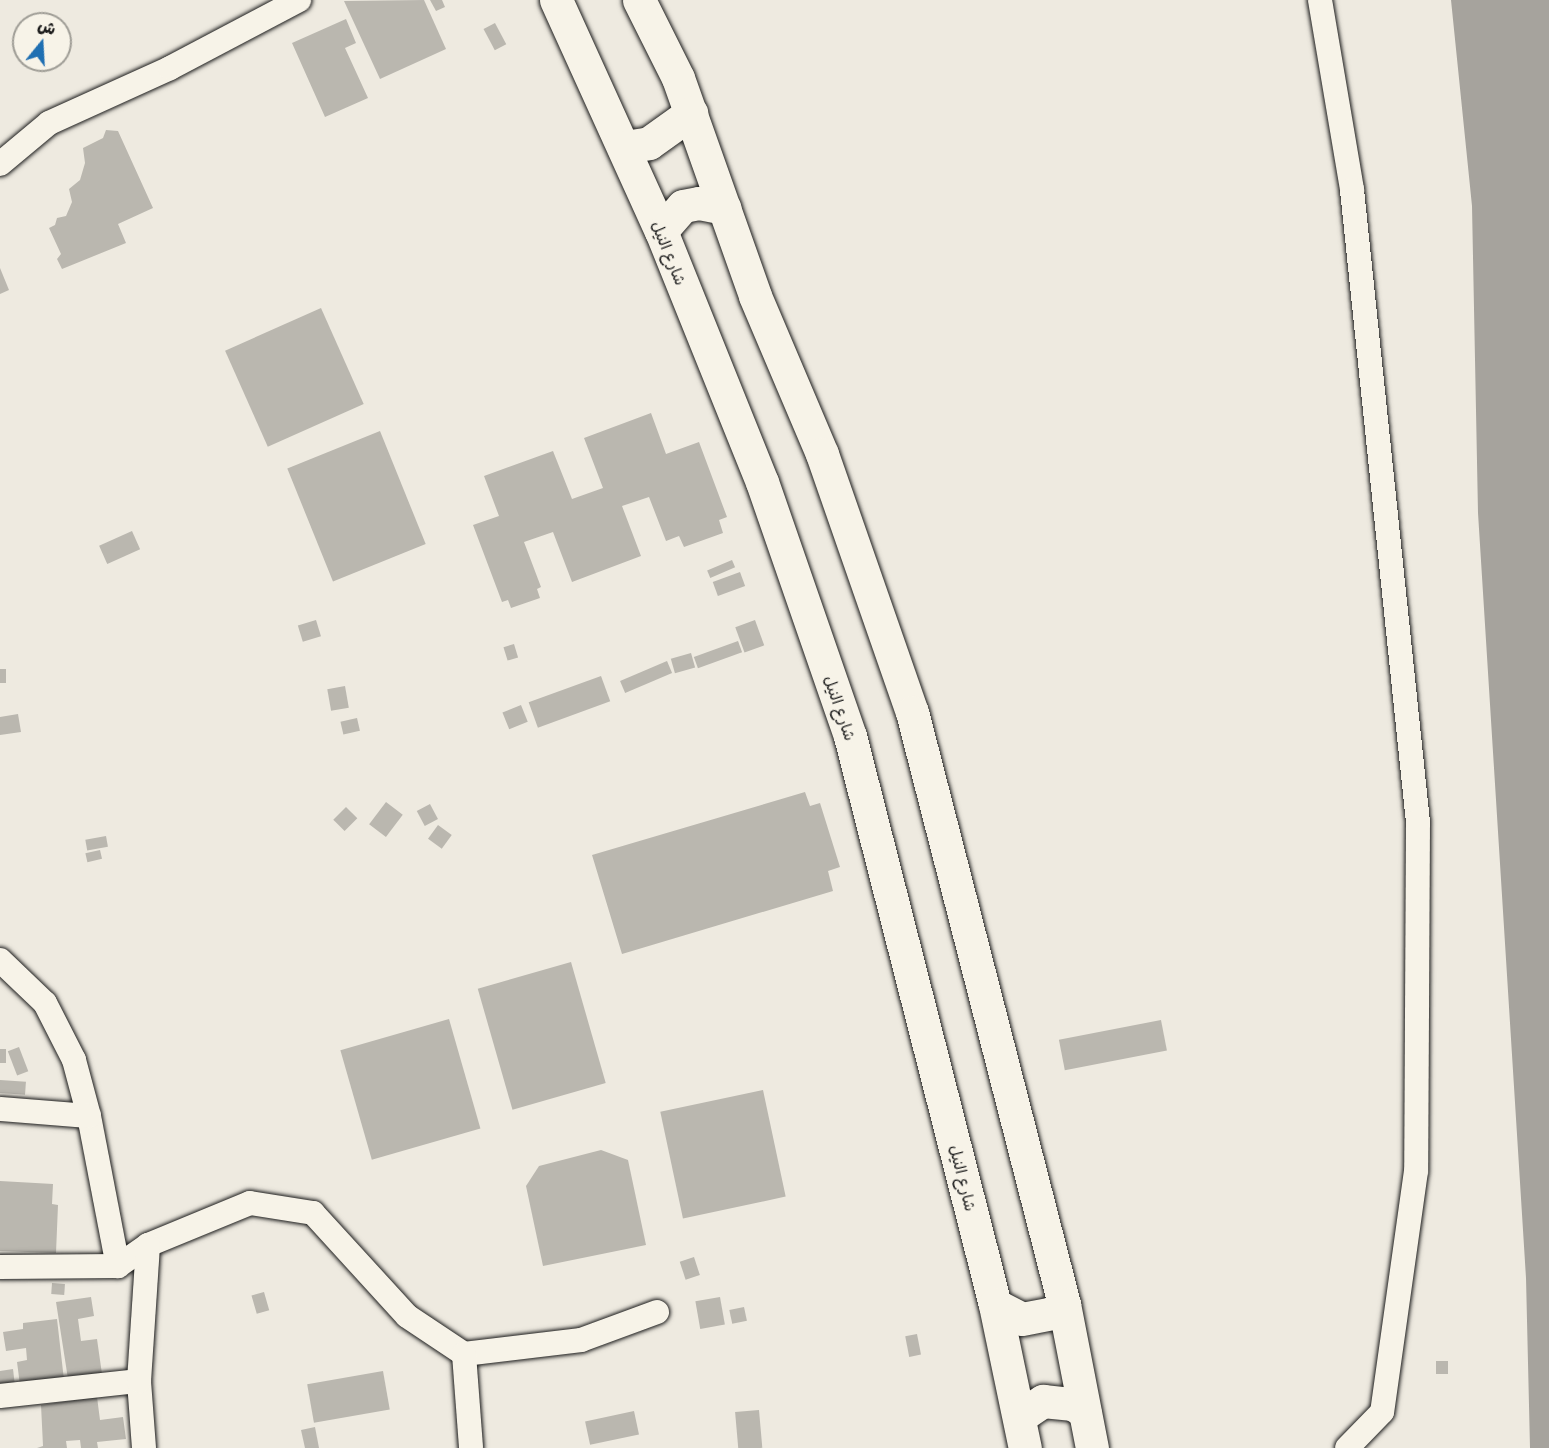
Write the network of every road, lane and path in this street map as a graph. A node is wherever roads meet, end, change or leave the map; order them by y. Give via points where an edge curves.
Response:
1 (299, 0) edge
2 (556, 0) edge
3 (639, 0) edge
4 (1320, 0) edge
5 (691, 113) junction
6 (625, 147) junction
7 (0, 164) edge
8 (725, 208) junction
9 (661, 231) junction
10 (0, 960) edge
11 (0, 1109) edge
12 (89, 1116) junction
13 (148, 1245) junction
14 (118, 1266) junction
15 (0, 1267) edge
16 (1064, 1304) junction
17 (995, 1305) junction
18 (657, 1312) dead end
19 (464, 1354) junction
20 (139, 1381) junction
21 (0, 1396) edge
22 (1085, 1412) junction
23 (1022, 1432) edge
24 (144, 1448) edge
25 (471, 1448) edge
26 (1092, 1448) edge
27 (1347, 1448) edge

1 - 7 street via 171,68 49,123
2 - 6 main road, شارع النيل
3 - 5 main road
4 - 27 street via 1352,190 1418,822 1416,1171 1382,1412
5 - 6 main road via 649,143
5 - 8 main road
6 - 9 main road, شارع النيل
8 - 9 main road via 699,203 683,206
8 - 16 main road via 755,296 822,454 912,712
9 - 17 main road, شارع النيل via 762,482 850,736
10 - 12 street via 45,1003 74,1060
11 - 12 street
12 - 14 street
13 - 14 street
13 - 19 street via 250,1203 313,1213 407,1316
13 - 20 street
14 - 15 street
16 - 17 main road via 1052,1313 1022,1319
16 - 22 main road
17 - 23 main road, شارع النيل
18 - 19 street via 582,1340
19 - 25 street
20 - 21 street
20 - 24 street
22 - 23 main road via 1073,1404 1043,1401
22 - 26 main road

